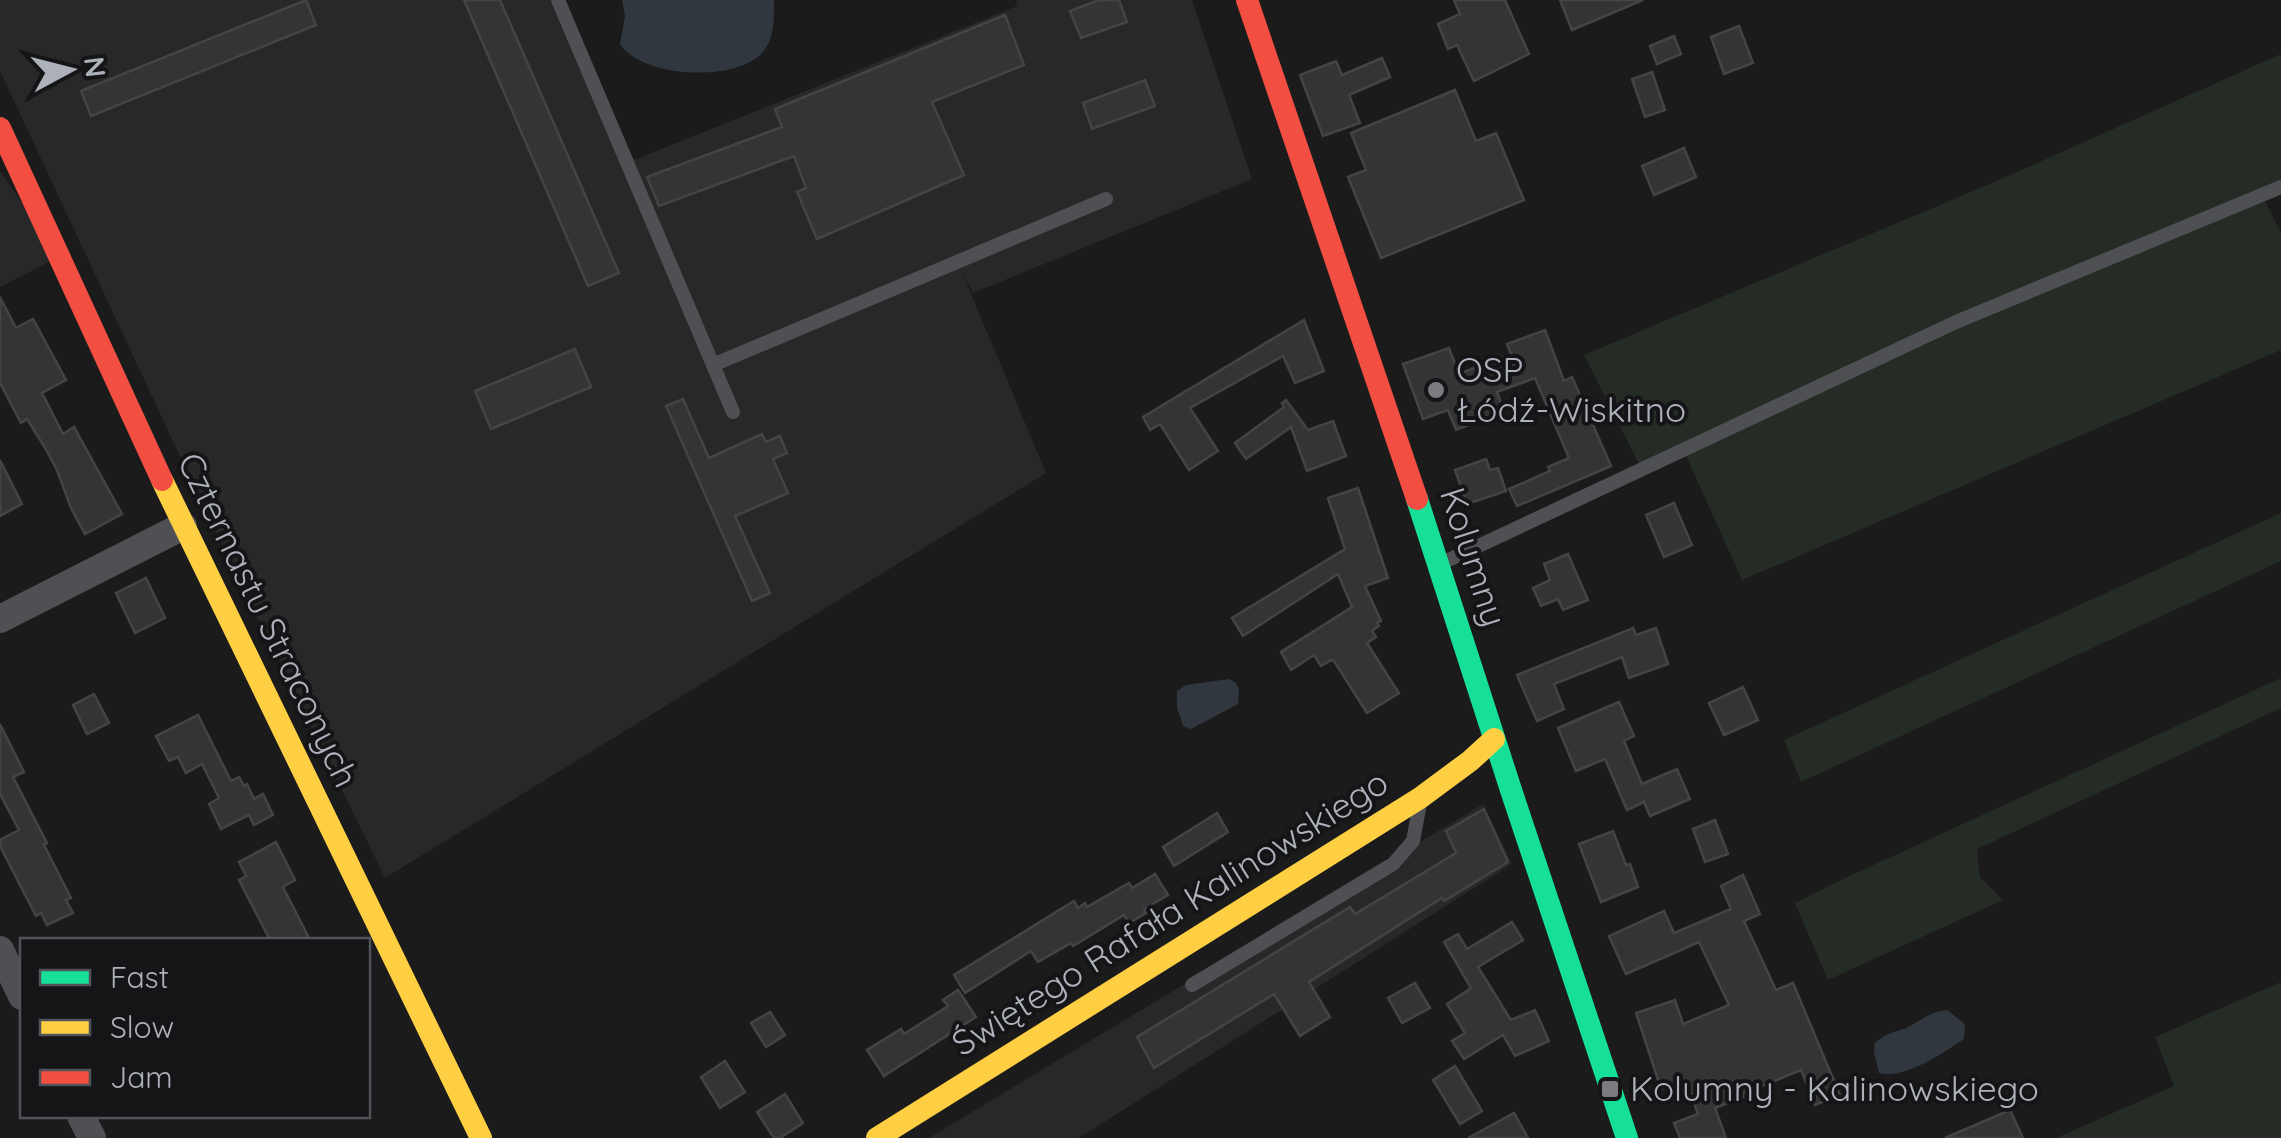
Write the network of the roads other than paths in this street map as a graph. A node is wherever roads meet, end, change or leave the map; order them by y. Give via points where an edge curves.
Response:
1 (558, 0) edge
2 (1247, 0) edge
3 (0, 128) edge
4 (2281, 187) edge
5 (1106, 199) dead end
6 (713, 365) junction
7 (733, 412) dead end
8 (183, 526) junction
9 (1440, 564) junction
10 (0, 619) edge
11 (1494, 738) junction
12 (1420, 798) junction
13 (0, 950) edge
14 (1192, 985) dead end
15 (20, 992) edge
16 (481, 1138) edge
17 (876, 1138) edge
18 (1627, 1138) edge

1 - 6 lane
2 - 9 street, Kolumny
3 - 8 street, Czternastu Straconych
4 - 9 lane via 1956,322
5 - 6 lane
6 - 7 lane
8 - 10 street
8 - 16 street, Czternastu Straconych
9 - 11 street, Kolumny
11 - 12 street, Świętego Rafała Kalinowskiego
11 - 18 street, Kolumny
12 - 14 lane via 1412,841 1393,864
12 - 17 street, Świętego Rafała Kalinowskiego
13 - 15 street

